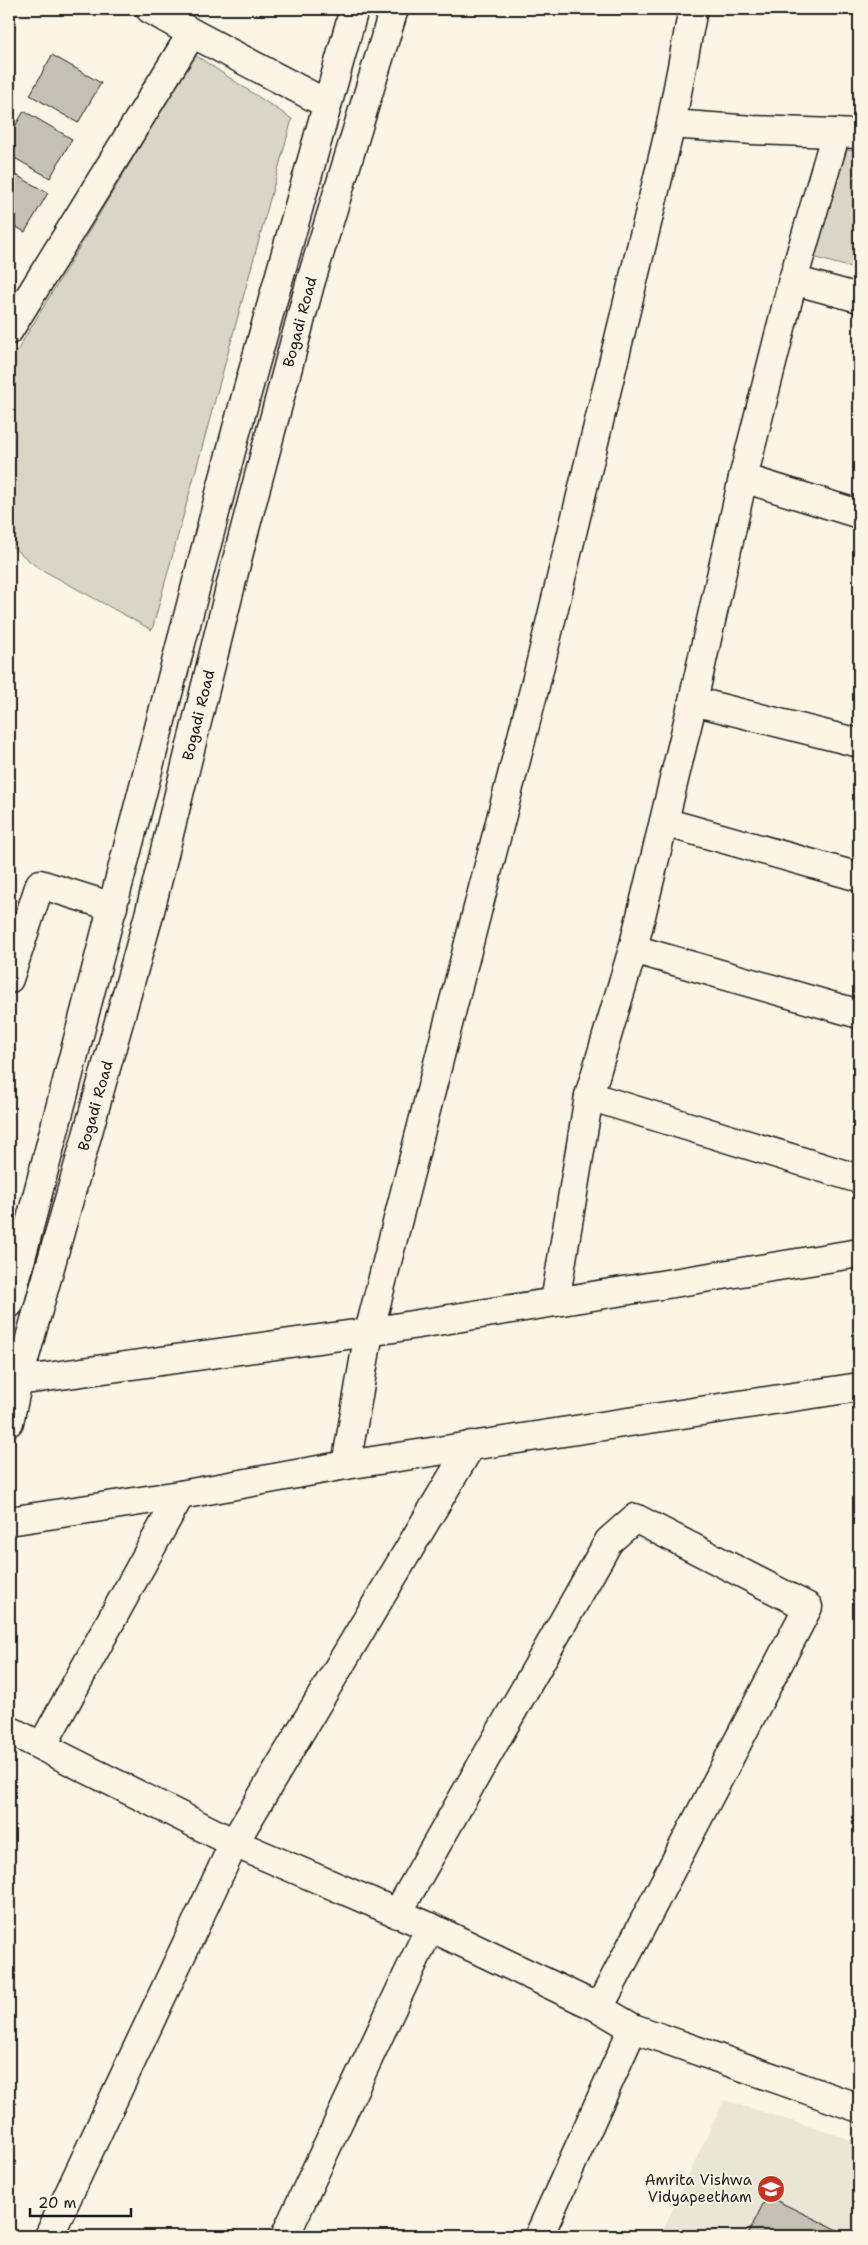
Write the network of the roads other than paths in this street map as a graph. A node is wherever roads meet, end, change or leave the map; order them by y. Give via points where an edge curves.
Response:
1 (150, 9) edge
2 (354, 9) edge
3 (394, 9) edge
4 (693, 9) edge
5 (192, 33) junction
6 (326, 104) junction
7 (671, 124) junction
8 (848, 133) edge
9 (793, 280) junction
10 (859, 298) edge
11 (9, 330) edge
12 (743, 478) junction
13 (859, 514) edge
14 (693, 701) junction
15 (859, 743) edge
16 (664, 822) junction
17 (859, 878) edge
18 (113, 907) junction
19 (633, 949) junction
20 (9, 979) edge
21 (859, 1014) edge
22 (589, 1096) junction
23 (859, 1179) edge
24 (859, 1253) edge
25 (555, 1302) junction
26 (9, 1304) edge
27 (368, 1332) junction
28 (13, 1381) edge
29 (859, 1387) edge
30 (9, 1422) edge
31 (471, 1445) junction
32 (346, 1465) junction
33 (180, 1495) junction
34 (9, 1521) edge
35 (9, 1730) edge
36 (42, 1746) junction
37 (234, 1843) junction
38 (397, 1914) junction
39 (430, 1927) junction
40 (599, 2008) junction
41 (633, 2028) junction
42 (859, 2108) edge
43 (49, 2236) edge
44 (284, 2236) edge
45 (539, 2236) edge

1 - 5 street
2 - 6 street
3 - 28 street, Bogadi Road via 310,284 149,914
4 - 7 street
5 - 6 street
5 - 11 street
6 - 18 street via 236,432
7 - 8 street
7 - 27 street via 535,686
8 - 9 street
9 - 10 street
9 - 12 street
12 - 13 street
12 - 14 street
14 - 15 street
14 - 16 street
16 - 17 street
16 - 19 street
18 - 20 street via 40,884
18 - 26 street
19 - 21 street
19 - 22 street
22 - 23 street
22 - 25 street
24 - 25 street
25 - 27 street
27 - 28 street
27 - 32 street
28 - 30 street, Bogadi Road
29 - 31 street
31 - 32 street
31 - 37 street
32 - 33 street
33 - 34 street
33 - 36 street
35 - 36 street
36 - 37 street
37 - 38 street
37 - 43 street
38 - 39 street
38 - 40 street via 609,1541 635,1518 808,1607
39 - 40 street
39 - 44 street
40 - 41 street
41 - 42 street
41 - 45 street

